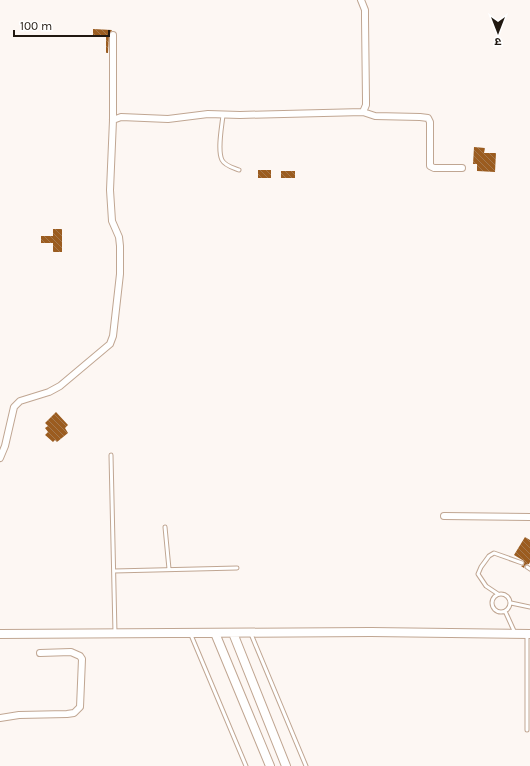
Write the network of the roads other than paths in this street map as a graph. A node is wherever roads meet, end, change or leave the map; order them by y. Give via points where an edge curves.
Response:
1 (361, 0) edge
2 (114, 35) dead end
3 (363, 112) junction
4 (223, 115) junction
5 (113, 120) junction
6 (462, 168) dead end
7 (239, 170) dead end
8 (111, 455) dead end
9 (0, 458) edge
10 (444, 516) dead end
11 (530, 517) edge
12 (165, 528) dead end
13 (522, 563) dead end
14 (237, 568) dead end
15 (169, 569) junction
16 (114, 571) junction
17 (498, 594) junction
18 (511, 603) junction
19 (530, 608) edge
20 (505, 611) junction
21 (250, 632) junction
22 (115, 633) junction
23 (191, 633) junction
24 (215, 633) junction
25 (233, 633) junction
26 (0, 634) edge
27 (528, 634) edge
28 (515, 635) junction
29 (40, 653) dead end
30 (0, 718) edge
31 (527, 730) dead end
32 (246, 766) edge
33 (270, 766) edge
34 (286, 766) edge
35 (306, 766) edge

1 - 3 street via 365,10 366,105
2 - 5 street
3 - 4 street
3 - 6 street via 375,116 428,118 430,166
4 - 5 street via 121,117
4 - 7 lane via 220,144 222,161
5 - 9 street via 111,214 120,246 114,336 110,344 60,386 20,401 14,407
8 - 16 lane
10 - 11 street
12 - 15 lane
13 - 17 lane via 499,554 489,556 478,574 486,586
14 - 15 lane
15 - 16 lane
16 - 22 lane
17 - 18 lane via 508,596
17 - 20 lane via 492,599 493,606 498,611
18 - 19 lane
18 - 20 lane
20 - 28 lane
21 - 25 street
21 - 28 street
21 - 35 lane
22 - 23 street
22 - 26 street
23 - 24 street
23 - 32 lane
24 - 25 street
24 - 33 street
25 - 34 street
27 - 28 street
27 - 31 lane
29 - 30 street via 71,652 80,656 80,707 74,713 67,714

